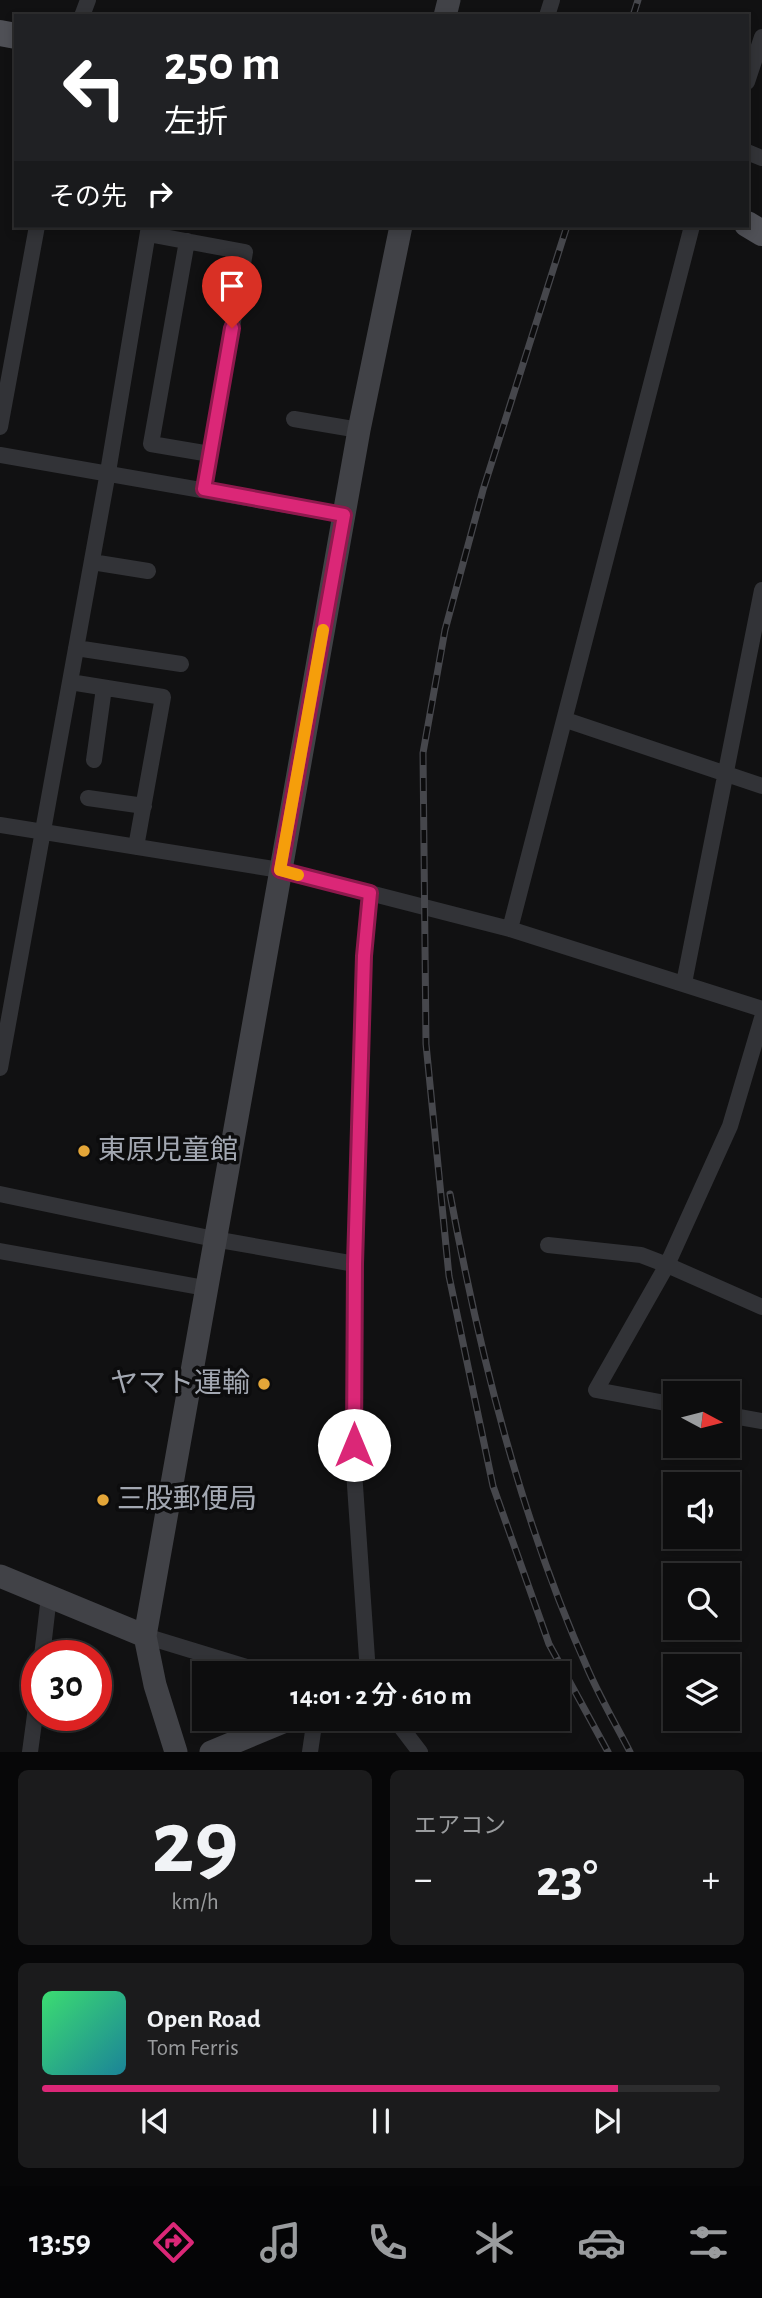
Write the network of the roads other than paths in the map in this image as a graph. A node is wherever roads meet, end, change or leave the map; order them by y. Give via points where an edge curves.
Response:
1 (762, 37) edge
2 (749, 76) edge
3 (37, 228) edge
4 (401, 228) edge
5 (691, 228) edge
6 (149, 230) edge
7 (187, 241) junction
8 (294, 419) dead end
9 (0, 427) edge
10 (359, 430) junction
11 (0, 454) edge
12 (210, 454) junction
13 (108, 472) junction
14 (204, 489) junction
15 (344, 515) junction
16 (92, 562) junction
17 (148, 571) dead end
18 (762, 590) edge
19 (76, 648) junction
20 (181, 664) dead end
21 (70, 682) junction
22 (104, 688) junction
23 (566, 720) junction
24 (94, 760) dead end
25 (724, 772) junction
26 (762, 786) edge
27 (88, 798) dead end
28 (144, 806) junction
29 (0, 825) edge
30 (43, 832) junction
31 (136, 847) junction
32 (280, 870) junction
33 (370, 893) junction
34 (510, 929) junction
35 (684, 983) junction
36 (762, 1009) edge
37 (762, 1018) edge
38 (0, 1068) edge
39 (0, 1194) edge
40 (214, 1239) junction
41 (548, 1245) dead end
42 (0, 1251) edge
43 (355, 1264) junction
44 (667, 1265) junction
45 (205, 1288) junction
46 (762, 1307) edge
47 (663, 1403) edge
48 (740, 1417) edge
49 (762, 1421) edge
50 (0, 1576) edge
51 (50, 1596) junction
52 (145, 1636) junction
53 (44, 1640) edge
54 (227, 1661) edge
55 (367, 1661) edge
56 (33, 1731) edge
57 (262, 1731) edge
58 (313, 1731) edge
59 (404, 1731) edge
60 (30, 1752) edge
61 (176, 1752) edge
62 (211, 1752) edge
63 (310, 1752) edge
64 (420, 1752) edge

1 - 2 street
3 - 9 street
4 - 10 street
5 - 23 street
6 - 7 street
6 - 13 street
7 - 12 street via 245,252
7 - 12 street via 151,444
8 - 10 street
10 - 15 street
11 - 13 street
12 - 14 street
13 - 14 street
13 - 16 street
14 - 15 street
15 - 32 street
16 - 17 street
16 - 19 street
18 - 25 street
19 - 20 street
19 - 21 street
21 - 22 street
21 - 30 street
22 - 24 street
22 - 28 street via 163,697
23 - 25 street
23 - 34 street
25 - 26 street
25 - 35 street
27 - 28 street
28 - 31 street
29 - 30 street
30 - 31 street
30 - 38 street
31 - 32 street
32 - 33 street
32 - 40 street
33 - 34 street
33 - 43 street
34 - 35 street
35 - 36 street
37 - 44 street via 730,1126
39 - 40 street
40 - 43 street
40 - 45 street
41 - 44 street via 641,1255
42 - 45 street
43 - 55 street via 354,1471
44 - 46 street
44 - 47 street via 596,1390
45 - 52 street
48 - 49 street
50 - 51 street
51 - 52 street
51 - 53 street
52 - 54 street
52 - 61 street
56 - 60 street
57 - 62 street
58 - 63 street
59 - 64 street

